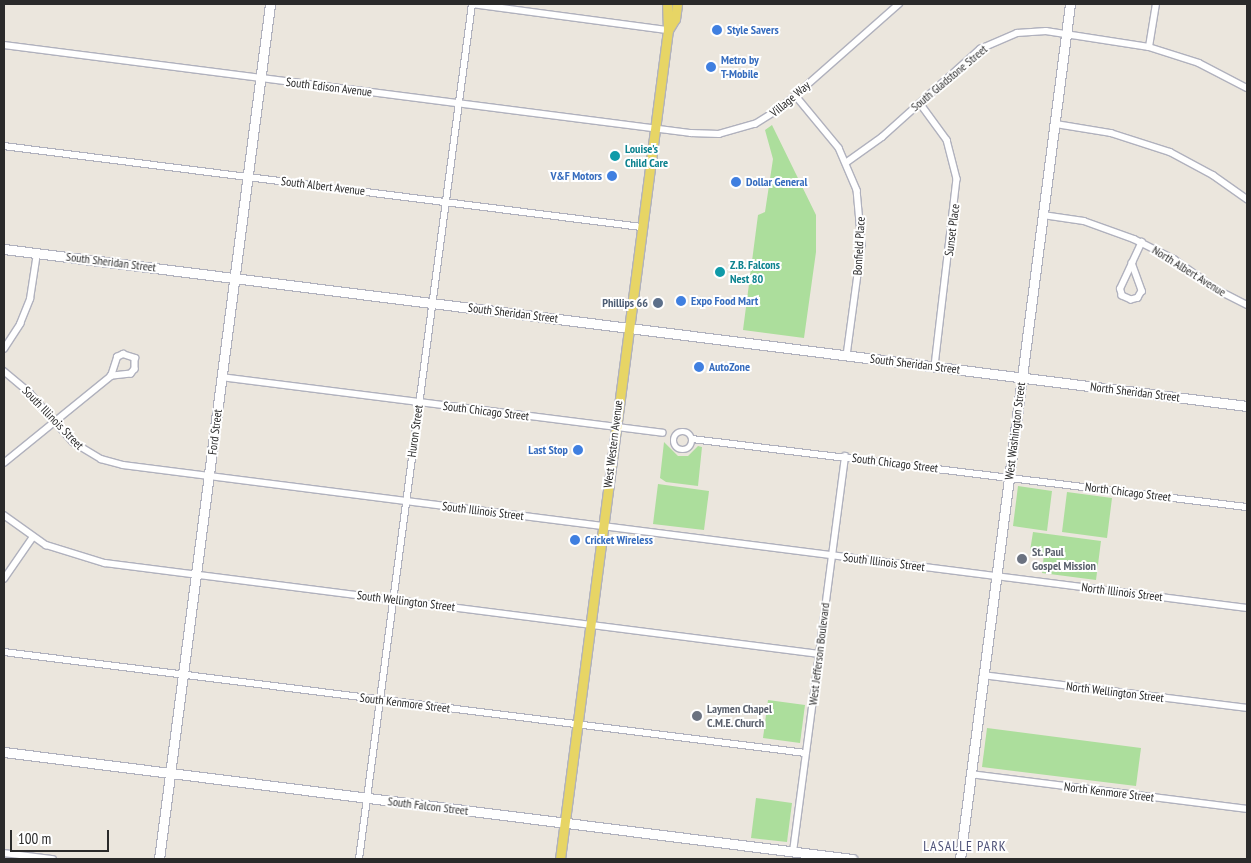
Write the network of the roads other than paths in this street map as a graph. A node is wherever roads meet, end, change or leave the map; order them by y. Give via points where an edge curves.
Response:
1 (270, 4) edge
2 (472, 4) edge
3 (667, 4) edge
4 (677, 4) edge
5 (899, 4) edge
6 (1070, 4) edge
7 (1156, 4) edge
8 (668, 30) junction
9 (1068, 34) junction
10 (4, 45) edge
11 (1149, 47) junction
12 (261, 78) junction
13 (1247, 88) edge
14 (796, 96) junction
15 (458, 103) junction
16 (920, 103) junction
17 (1056, 124) junction
18 (655, 128) junction
19 (4, 146) edge
20 (846, 162) junction
21 (248, 176) junction
22 (1247, 199) edge
23 (445, 202) junction
24 (1044, 215) junction
25 (642, 227) junction
26 (1142, 242) junction
27 (4, 249) edge
28 (37, 253) junction
29 (1132, 263) junction
30 (234, 278) junction
31 (431, 303) junction
32 (1247, 305) edge
33 (629, 328) junction
34 (4, 349) edge
35 (847, 356) junction
36 (935, 366) junction
37 (4, 371) edge
38 (111, 376) junction
39 (221, 377) junction
40 (1022, 378) junction
41 (419, 402) junction
42 (1247, 406) edge
43 (54, 422) junction
44 (615, 427) junction
45 (662, 433) dead end
46 (692, 439) dead end
47 (845, 456) junction
48 (4, 463) edge
49 (209, 476) junction
50 (1009, 478) junction
51 (405, 501) junction
52 (1247, 506) edge
53 (4, 515) edge
54 (603, 526) junction
55 (33, 537) junction
56 (832, 556) junction
57 (196, 575) junction
58 (996, 576) junction
59 (4, 579) edge
60 (392, 600) junction
61 (1247, 608) edge
62 (590, 625) junction
63 (4, 652) edge
64 (819, 654) junction
65 (182, 675) junction
66 (983, 675) junction
67 (380, 699) junction
68 (1247, 708) edge
69 (577, 724) junction
70 (4, 752) edge
71 (806, 753) junction
72 (170, 773) junction
73 (971, 774) junction
74 (367, 798) junction
75 (1247, 809) edge
76 (564, 823) junction
77 (793, 852) junction
78 (4, 853) edge
79 (53, 859) edge
80 (159, 859) edge
81 (359, 859) edge
82 (560, 859) edge
83 (852, 859) edge
84 (960, 859) edge

1 - 12 street, Ford Street
2 - 8 street
2 - 15 street, Huron Street
3 - 8 main road, West Western Avenue
4 - 8 main road, West Western Avenue via 675,20
5 - 14 street, Village Way
6 - 9 street, West Washington Street
7 - 11 street
8 - 18 main road, West Western Avenue
9 - 11 street, South Gladstone Street
9 - 16 street, South Gladstone Street via 1030,31 992,42 967,59
9 - 17 street, West Washington Street
10 - 12 street, South Edison Avenue
11 - 13 street, South Gladstone Street via 1199,64
12 - 15 street, South Edison Avenue
12 - 21 street, Ford Street
14 - 18 street, Village Way via 768,118 730,132 701,134
14 - 20 street, Bonfield Place via 832,137
15 - 18 street, South Edison Avenue
15 - 23 street, Huron Street
16 - 20 street, South Gladstone Street
16 - 36 street, Sunset Place via 947,140 957,178
17 - 22 street via 1110,133 1170,152 1213,175
17 - 24 street, West Washington Street
18 - 25 main road, West Western Avenue
19 - 21 street, South Albert Avenue
20 - 35 street, Bonfield Place via 857,190 862,227
21 - 23 street, South Albert Avenue
21 - 30 street, Ford Street
23 - 25 street, South Albert Avenue
23 - 31 street, Huron Street
24 - 26 street, North Albert Avenue via 1099,225
24 - 40 street, West Washington Street
25 - 33 main road, West Western Avenue
26 - 29 street
26 - 32 street, North Albert Avenue
27 - 28 street, South Sheridan Street
28 - 30 street, South Sheridan Street
28 - 34 street via 30,299 20,324
29 - 29 street via 1142,291 1138,298 1131,300 1122,296 1120,289
30 - 31 street, South Sheridan Street
30 - 39 street, Ford Street
31 - 33 street, South Sheridan Street
31 - 41 street, Huron Street
33 - 35 street, South Sheridan Street
33 - 44 main road, West Western Avenue
35 - 36 street, South Sheridan Street
36 - 40 street, South Sheridan Street
37 - 43 street, South Illinois Street via 30,393
38 - 38 street via 131,374 137,362 135,358 123,354 117,357
38 - 43 street
39 - 41 street, South Chicago Street
39 - 49 street, Ford Street
40 - 42 street, North Sheridan Street
40 - 50 street, West Washington Street
41 - 44 street, South Chicago Street
41 - 51 street, Huron Street
43 - 48 street
43 - 49 street, South Illinois Street via 73,442 101,459
44 - 45 street, South Chicago Street
44 - 54 main road, West Western Avenue
46 - 47 street, South Chicago Street
47 - 50 street, South Chicago Street
47 - 56 street, West Jefferson Boulevard
49 - 51 street, South Illinois Street
49 - 57 street, Ford Street
50 - 52 street, North Chicago Street
50 - 58 street, West Washington Street
51 - 54 street, South Illinois Street
51 - 60 street, Huron Street
53 - 55 street, South Wellington Street
54 - 56 street, South Illinois Street
54 - 62 main road, West Western Avenue
55 - 57 street, South Wellington Street via 84,558
55 - 59 street
56 - 58 street, South Illinois Street
56 - 64 street, West Jefferson Boulevard
57 - 60 street, South Wellington Street
57 - 65 street, Ford Street
58 - 61 street, North Illinois Street
58 - 66 street, West Washington Street
60 - 62 street, South Wellington Street
60 - 67 street, Huron Street
62 - 64 street, South Wellington Street
62 - 69 main road, West Western Avenue
63 - 65 street, South Kenmore Street
64 - 71 street, West Jefferson Boulevard
65 - 67 street, South Kenmore Street
65 - 72 street, Ford Street
66 - 68 street, North Wellington Street
66 - 73 street, West Washington Street
67 - 69 street, South Kenmore Street
67 - 74 street, Huron Street
69 - 71 street, South Kenmore Street
69 - 76 main road, West Western Avenue
70 - 72 street, South Falcon Street
71 - 77 street, West Jefferson Boulevard
72 - 74 street, South Falcon Street
72 - 80 street, Ford Street
73 - 75 street, North Kenmore Street
73 - 84 street, West Washington Street
74 - 76 street, South Falcon Street
74 - 81 street, Huron Street
76 - 77 street, South Falcon Street
76 - 82 main road, West Western Avenue
77 - 83 street, South Falcon Street
78 - 79 street

